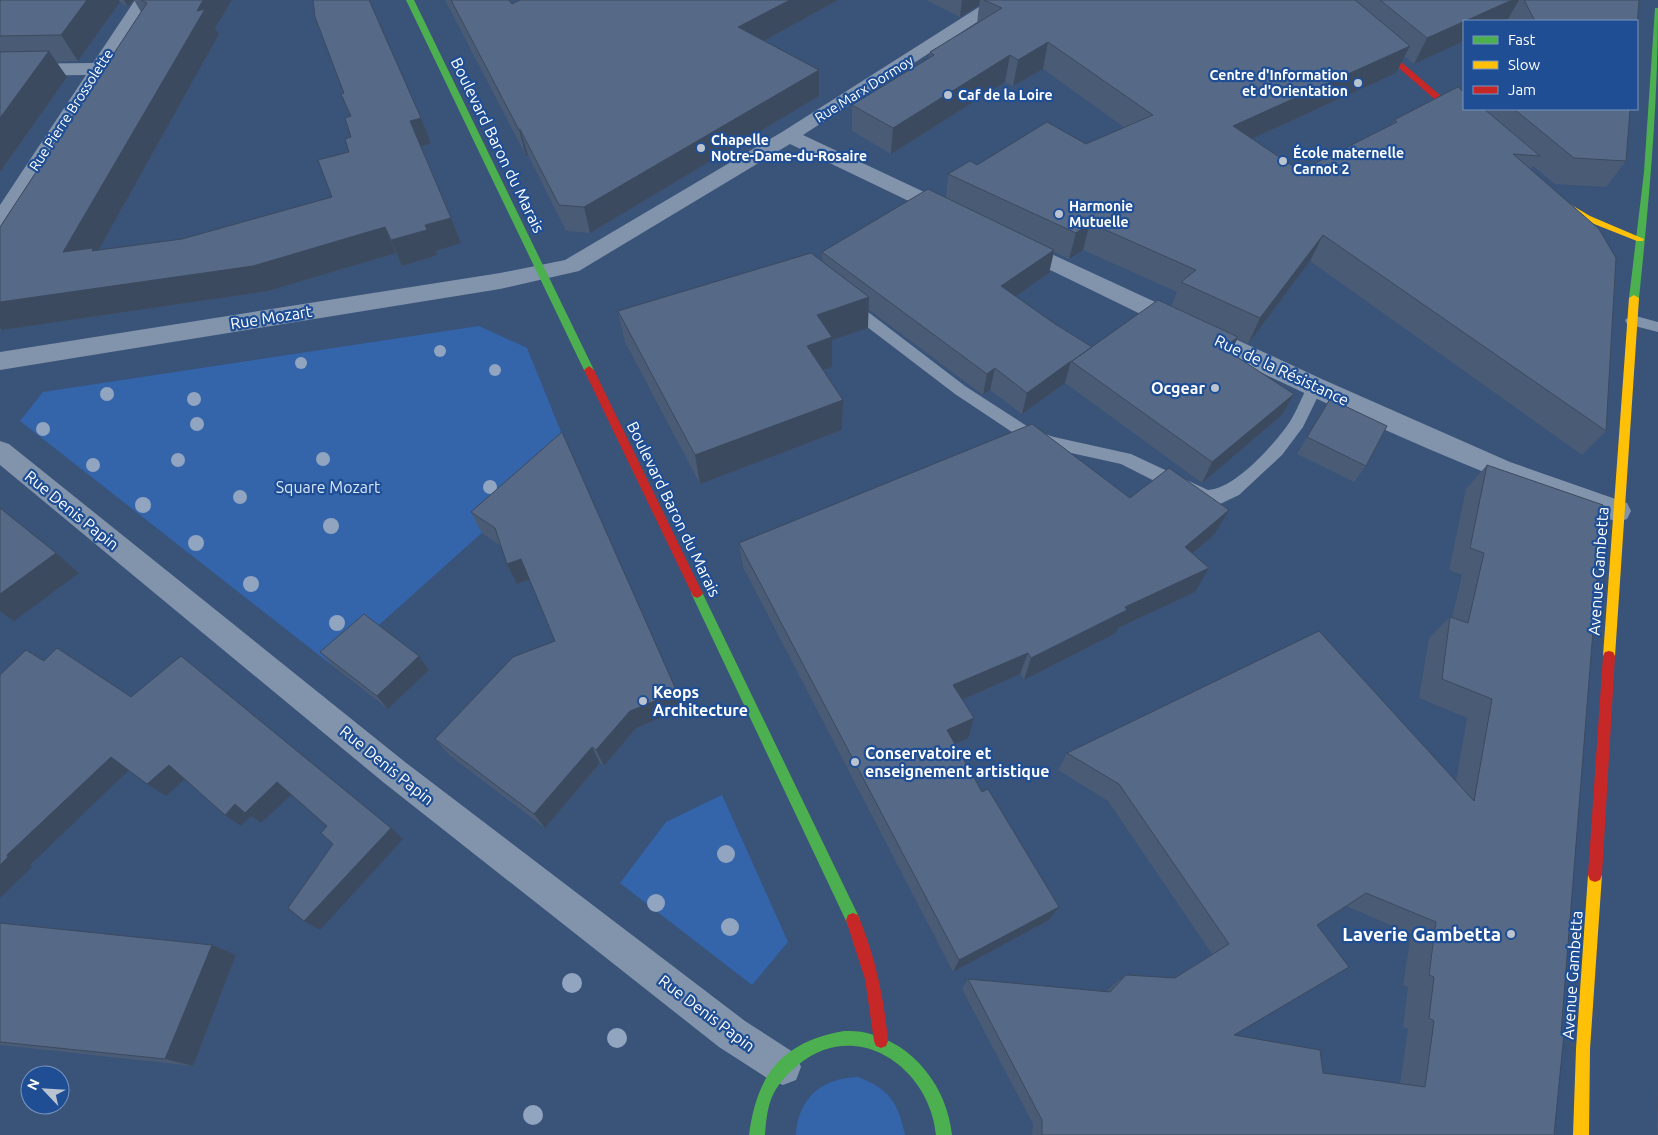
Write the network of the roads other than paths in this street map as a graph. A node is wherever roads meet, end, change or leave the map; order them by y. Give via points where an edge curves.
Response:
1 (144, 0) edge
2 (410, 0) edge
3 (1002, 0) edge
4 (1326, 0) edge
5 (1658, 10) edge
6 (97, 69) junction
7 (0, 70) edge
8 (1473, 128) edge
9 (789, 136) junction
10 (1653, 174) edge
11 (1550, 194) edge
12 (0, 222) edge
13 (972, 224) edge
14 (999, 236) edge
15 (1640, 239) junction
16 (541, 274) junction
17 (841, 299) edge
18 (1632, 320) junction
19 (1658, 328) edge
20 (0, 361) edge
21 (1315, 386) junction
22 (0, 451) edge
23 (1618, 511) junction
24 (880, 1041) junction
25 (783, 1067) junction
26 (757, 1135) edge
27 (944, 1135) edge
28 (1581, 1135) edge

1 - 6 street, Rue Pierre Brossolette
2 - 16 street, Boulevard Baron du Marais
3 - 9 street, Rue Marx Dormoy
4 - 8 street
5 - 10 street, Avenue Gambetta
6 - 7 street
6 - 12 street, Rue Pierre Brossolette
9 - 13 street via 920,207
9 - 16 street, Rue Marx Dormoy via 571,266
10 - 15 street, Avenue Gambetta
11 - 15 street via 1581,216
14 - 21 street, Rue de la Résistance
15 - 18 street, Avenue Gambetta
16 - 20 street, Rue Mozart
16 - 24 street, Boulevard Baron du Marais via 846,901 868,956 878,1003
17 - 21 lane via 960,390 1028,434 1053,443 1125,458 1208,497 1220,497 1233,490 1276,451 1296,423
18 - 19 lane
18 - 23 street, Avenue Gambetta
21 - 23 street, Rue de la Résistance via 1501,469
22 - 25 street, Rue Denis Papin via 394,772 732,1034
23 - 28 street, Avenue Gambetta via 1583,1050
24 - 25 street via 855,1036 829,1038 804,1049
24 - 27 street via 903,1055 923,1076 936,1102
25 - 26 street via 769,1087 760,1112

